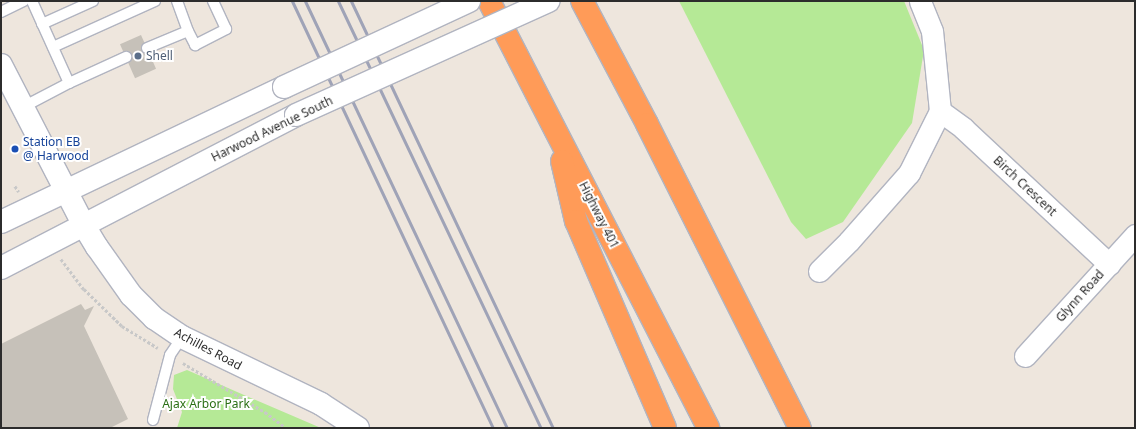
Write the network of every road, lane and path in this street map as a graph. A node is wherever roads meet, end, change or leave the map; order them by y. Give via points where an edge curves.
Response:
1 (24, 1) edge
2 (32, 1) edge
3 (93, 1) edge
4 (155, 1) edge
5 (177, 1) edge
6 (213, 1) edge
7 (470, 1) edge
8 (489, 1) edge
9 (548, 1) edge
10 (582, 1) edge
11 (920, 1) edge
12 (1, 12) edge
13 (42, 24) junction
14 (188, 31) junction
15 (53, 47) junction
16 (147, 48) dead end
17 (126, 57) dead end
18 (1, 65) edge
19 (69, 83) junction
20 (24, 107) junction
21 (940, 111) junction
22 (555, 129) junction
23 (65, 190) junction
24 (1, 222) edge
25 (83, 224) junction
26 (1135, 235) edge
27 (1109, 264) junction
28 (1, 268) edge
29 (819, 271) dead end
30 (182, 337) junction
31 (1025, 356) dead end
32 (153, 420) dead end
33 (358, 428) edge
34 (665, 428) edge
35 (708, 428) edge
36 (800, 428) edge

1 - 12 lane
2 - 13 lane
3 - 13 lane
4 - 15 lane
5 - 14 lane
6 - 14 lane via 226,29 195,45
7 - 23 main road, bridge
8 - 22 highway, Highway 401
9 - 25 main road, Harwood Avenue South, bridge via 296,115
10 - 36 highway
11 - 21 street via 932,31
13 - 15 lane
14 - 16 lane
15 - 19 lane
17 - 19 lane
18 - 20 main road, Achilles Road
19 - 20 lane
20 - 23 main road, Achilles Road
21 - 27 street, Birch Crescent via 963,128
21 - 29 street via 909,173
22 - 34 highway via 576,221
22 - 35 highway, Highway 401
23 - 24 main road
23 - 25 main road, Achilles Road
25 - 28 main road, Harwood Avenue South
25 - 30 main road, Achilles Road via 131,295 154,318
26 - 27 street, Glynn Road
27 - 31 street, Glynn Road
30 - 32 lane via 170,355
30 - 33 main road, Achilles Road via 321,404

